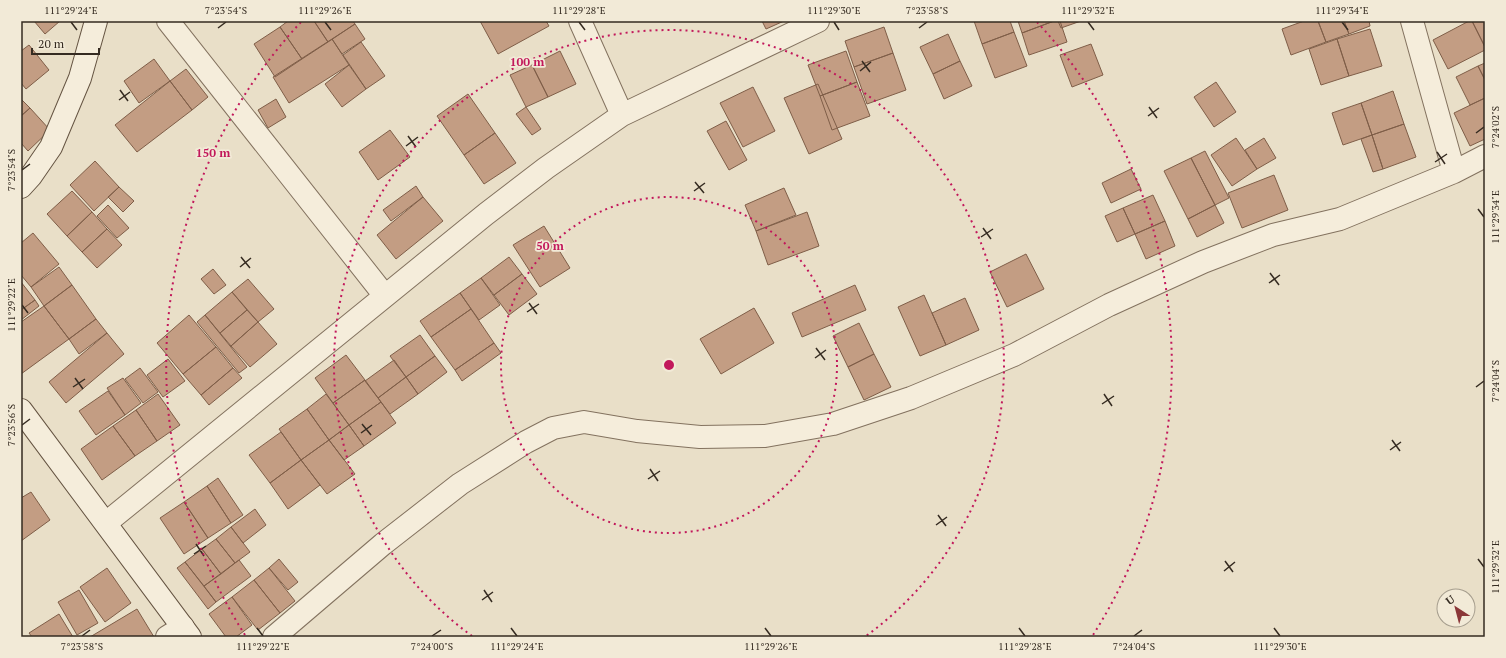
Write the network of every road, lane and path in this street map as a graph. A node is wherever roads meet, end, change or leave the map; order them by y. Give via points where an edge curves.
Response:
1 (96, 21) edge
2 (168, 21) edge
3 (580, 21) edge
4 (818, 21) edge
5 (1412, 21) edge
6 (622, 115) junction
7 (1485, 156) edge
8 (1454, 172) junction
9 (21, 187) edge
10 (385, 296) junction
11 (21, 410) edge
12 (106, 523) junction
13 (180, 634) edge
14 (274, 637) edge

1 - 9 street via 80,78 51,147
2 - 10 street
3 - 6 street
4 - 6 street
5 - 8 street
6 - 10 street via 534,177
7 - 8 street
8 - 14 street via 1340,219 1273,235 1203,262 1109,305 1014,355 912,398 833,424 765,436 700,437 637,431 584,422 554,428 526,442 460,484 383,544
10 - 12 street
11 - 12 street
12 - 13 street

